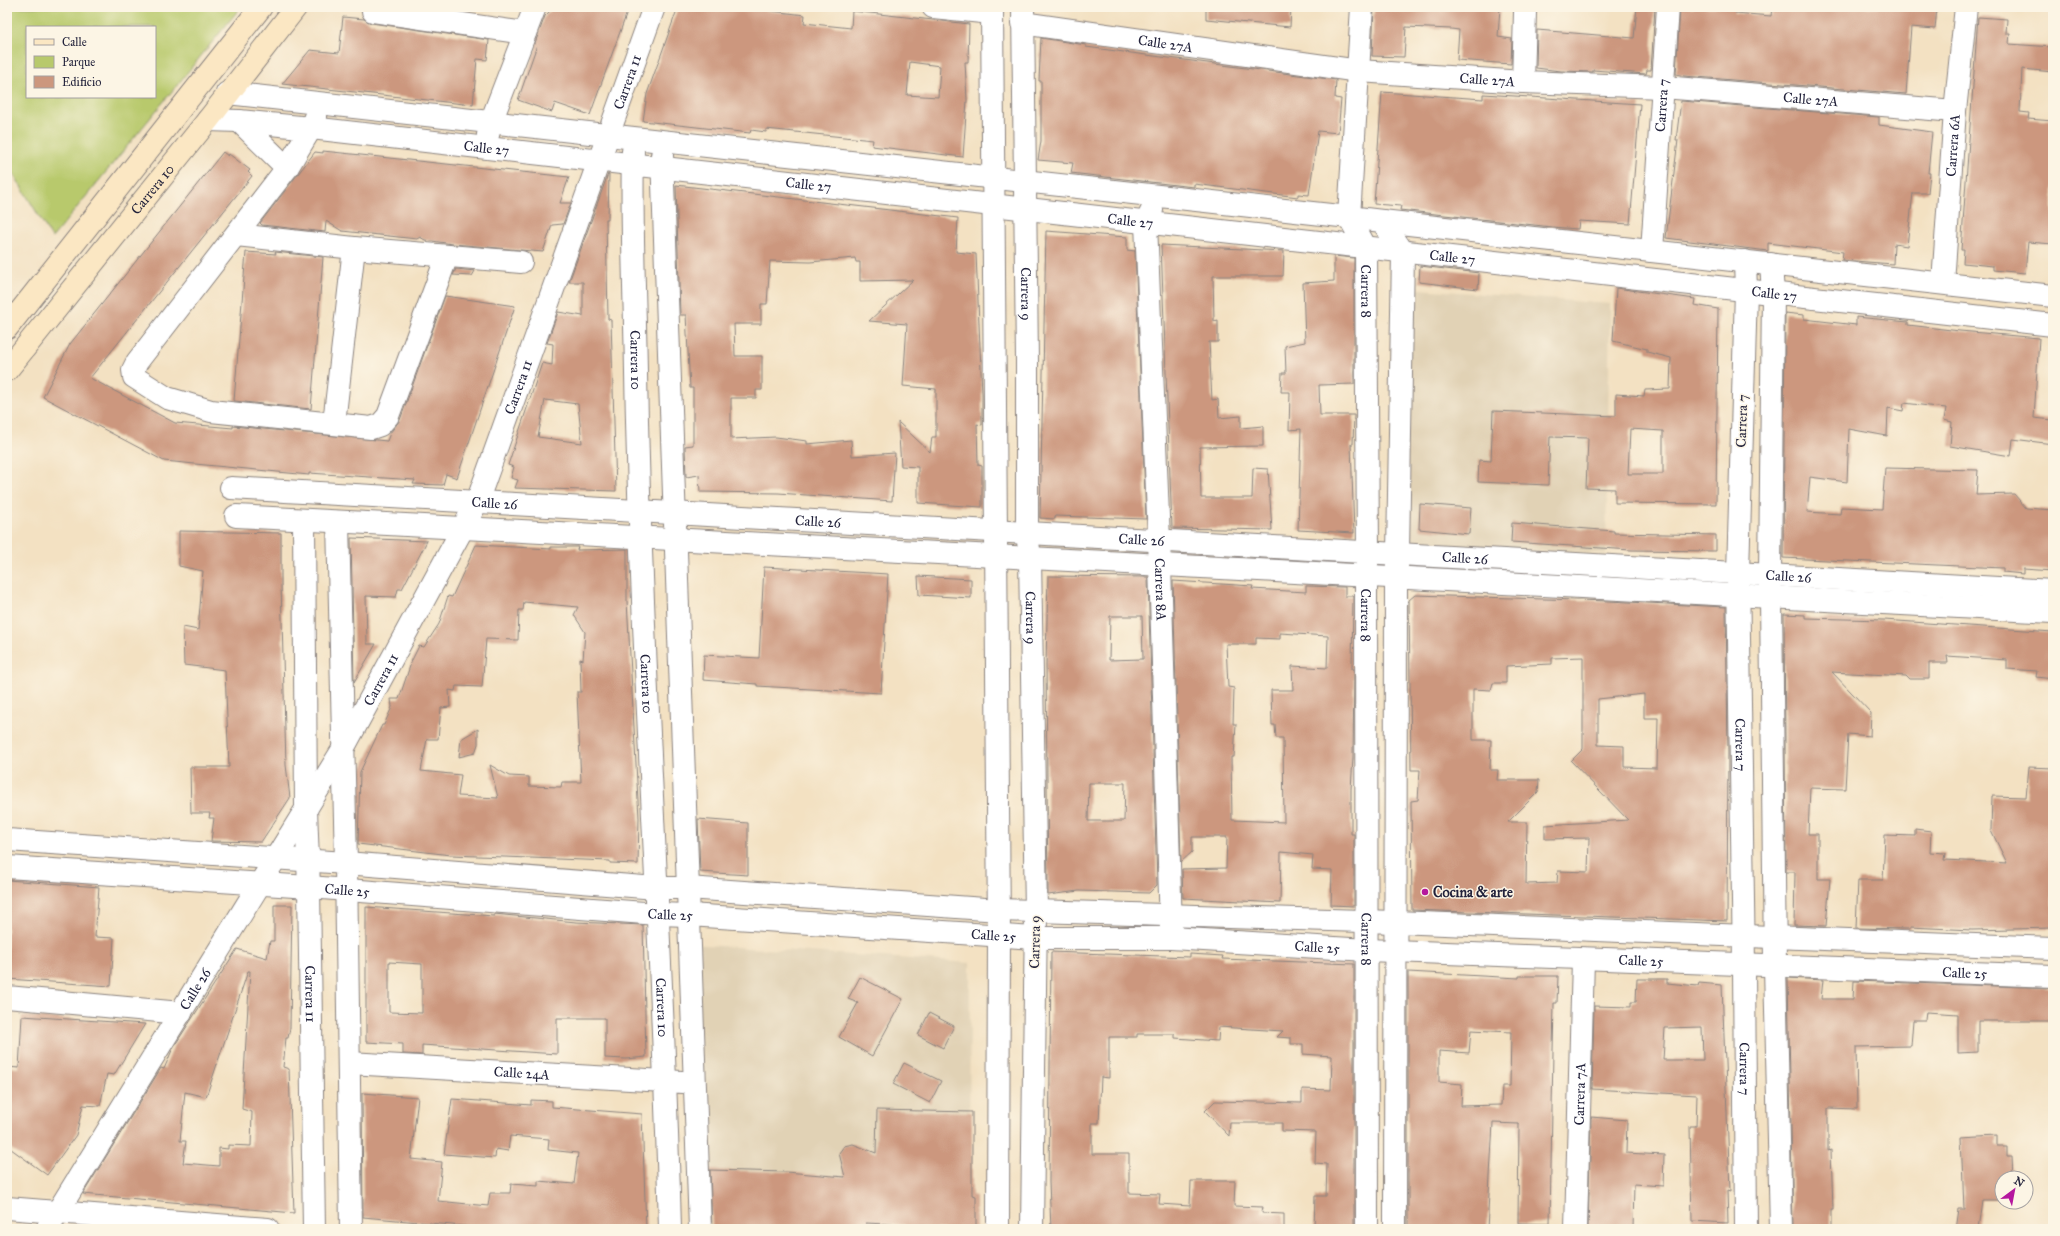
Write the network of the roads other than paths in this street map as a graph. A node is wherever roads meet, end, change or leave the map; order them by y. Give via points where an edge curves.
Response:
1 (261, 7) edge
2 (296, 7) edge
3 (535, 7) edge
4 (654, 7) edge
5 (933, 7) edge
6 (1362, 7) edge
7 (1668, 7) edge
8 (1966, 7) edge
9 (992, 10) edge
10 (373, 11) dead end
11 (1525, 12) dead end
12 (423, 13) edge
13 (1022, 15) edge
14 (525, 33) junction
15 (1359, 71) junction
16 (1523, 82) junction
17 (1663, 87) junction
18 (227, 93) junction
19 (320, 102) junction
20 (1955, 111) junction
21 (208, 120) junction
22 (239, 121) junction
23 (490, 122) junction
24 (311, 128) junction
25 (608, 134) junction
26 (634, 138) junction
27 (662, 141) junction
28 (486, 148) junction
29 (600, 161) junction
30 (633, 165) junction
31 (287, 168) junction
32 (662, 168) junction
33 (994, 178) junction
34 (1025, 181) junction
35 (1158, 196) junction
36 (994, 206) junction
37 (1025, 209) junction
38 (1349, 217) junction
39 (1382, 221) junction
40 (1146, 223) junction
41 (236, 235) junction
42 (354, 248) junction
43 (1366, 248) junction
44 (1652, 251) junction
45 (1403, 252) junction
46 (447, 256) junction
47 (1745, 261) junction
48 (521, 262) dead end
49 (1771, 264) junction
50 (1943, 283) junction
51 (1746, 290) junction
52 (1773, 293) junction
53 (2053, 296) edge
54 (2053, 325) edge
55 (7, 328) edge
56 (7, 370) edge
57 (334, 424) junction
58 (230, 488) dead end
59 (477, 502) junction
60 (638, 511) junction
61 (674, 512) junction
62 (236, 516) dead end
63 (304, 520) junction
64 (338, 522) junction
65 (463, 528) junction
66 (996, 531) junction
67 (1027, 533) junction
68 (641, 537) junction
69 (676, 539) junction
70 (1159, 540) junction
71 (1368, 552) junction
72 (1398, 554) junction
73 (997, 556) junction
74 (1030, 558) junction
75 (1160, 565) junction
76 (1738, 573) junction
77 (1366, 575) junction
78 (1770, 575) junction
79 (1396, 577) junction
80 (2053, 591) edge
81 (1739, 595) junction
82 (1772, 597) junction
83 (2053, 612) edge
84 (682, 730) junction
85 (649, 733) junction
86 (343, 749) junction
87 (306, 809) junction
88 (7, 840) edge
89 (276, 858) junction
90 (308, 860) junction
91 (346, 863) junction
92 (7, 867) edge
93 (260, 884) junction
94 (309, 887) junction
95 (656, 888) junction
96 (688, 888) junction
97 (347, 889) junction
98 (999, 910) junction
99 (1036, 910) junction
100 (657, 914) junction
101 (689, 915) junction
102 (1171, 915) junction
103 (1368, 921) junction
104 (1395, 922) junction
105 (999, 934) junction
106 (1743, 936) junction
107 (1776, 937) junction
108 (1035, 938) junction
109 (1171, 938) junction
110 (2053, 948) edge
111 (1367, 950) junction
112 (1394, 951) junction
113 (1583, 959) junction
114 (1744, 965) junction
115 (1775, 966) junction
116 (2053, 976) edge
117 (7, 997) edge
118 (181, 1013) junction
119 (349, 1063) junction
120 (667, 1081) junction
121 (695, 1082) junction
122 (7, 1208) edge
123 (52, 1221) edge
124 (268, 1229) edge
125 (314, 1229) edge
126 (351, 1229) edge
127 (670, 1229) edge
128 (700, 1229) edge
129 (998, 1229) edge
130 (1032, 1229) edge
131 (1367, 1229) edge
132 (1395, 1229) edge
133 (1576, 1229) edge
134 (1746, 1229) edge
135 (1781, 1229) edge

1 - 55 main road, Carrera 10
2 - 18 main road, Carrera 10
3 - 14 street
4 - 25 street, Carrera 11
5 - 9 street
6 - 15 street
7 - 17 street, Carrera 7
8 - 20 street, Carrera 6A
9 - 33 street
10 - 12 street
11 - 16 street
12 - 14 street
13 - 15 street, Calle 27A
13 - 34 street, Carrera 9
14 - 23 street
15 - 16 street, Calle 27A
15 - 38 street
16 - 17 street, Calle 27A
17 - 20 street, Calle 27A
17 - 44 street, Carrera 7
18 - 19 street, Calle 27
18 - 21 main road, Carrera 10
19 - 23 street, Calle 27
19 - 24 street
20 - 50 street, Carrera 6A
21 - 22 street, Calle 27
21 - 56 main road, Carrera 10
22 - 24 street, Calle 27
22 - 31 street
23 - 25 street, Calle 27
23 - 28 street
24 - 28 street, Calle 27
24 - 31 street
25 - 26 street, Calle 27
25 - 29 street, Carrera 11
26 - 27 street, Calle 27
26 - 30 street, Carrera 10
27 - 32 street
27 - 33 street, Calle 27
28 - 29 street, Calle 27
29 - 30 street, Calle 27
29 - 59 street, Carrera 11
30 - 32 street, Calle 27
30 - 60 street, Carrera 10
31 - 41 street
32 - 36 street, Calle 27
32 - 61 street
33 - 34 street, Calle 27
33 - 36 street
34 - 35 street, Calle 27
34 - 37 street, Carrera 9
35 - 38 street, Calle 27
35 - 40 street, Carrera 8A
36 - 37 street, Calle 27
36 - 66 street
37 - 40 street, Calle 27
37 - 67 street, Carrera 9
38 - 39 street, Calle 27
38 - 43 street, Carrera 8
39 - 44 street, Calle 27
39 - 45 street
40 - 43 street, Calle 27
40 - 70 street, Carrera 8A
41 - 42 street
41 - 57 street via 137,362 133,370 134,377 167,398 210,411
42 - 46 street
42 - 57 street
43 - 45 street, Calle 27
43 - 71 street, Carrera 8
44 - 47 street, Calle 27
45 - 51 street, Calle 27
45 - 72 street, Carrera 8
46 - 48 street
46 - 57 street via 388,416 380,425 371,428
47 - 49 street, Calle 27
47 - 51 street, Carrera 7
49 - 50 street, Calle 27
49 - 52 street, Carrera 7
50 - 53 street, Calle 27
51 - 52 street, Calle 27
51 - 76 street, Carrera 7
52 - 54 street, Calle 27
52 - 78 street, Carrera 7
58 - 59 street, Calle 26
59 - 60 street, Calle 26
59 - 65 street, Carrera 11
60 - 61 street, Calle 26
60 - 68 street, Carrera 10
61 - 66 street, Calle 26
61 - 69 street
62 - 63 street, Calle 26
63 - 64 street, Calle 26
63 - 87 street, Carrera 11
64 - 65 street, Calle 26
64 - 86 street, Carrera 11
65 - 68 street, Calle 26
65 - 86 street, Carrera 11
66 - 67 street, Calle 26
66 - 73 street
67 - 70 street, Calle 26
67 - 74 street, Carrera 9
68 - 69 street, Calle 26
68 - 85 street, Carrera 10
69 - 73 street, Calle 26
69 - 84 street
70 - 71 street, Calle 26
70 - 75 street, Carrera 8A
71 - 72 street, Calle 26
71 - 77 street, Carrera 8
72 - 76 street, Calle 26
72 - 79 street, Carrera 8
73 - 74 street, Calle 26
73 - 98 street
74 - 75 street, Calle 26
74 - 99 street, Carrera 9
75 - 77 street, Calle 26
75 - 102 street, Carrera 8A
76 - 78 street, Calle 26
76 - 81 street, Carrera 7
77 - 79 street, Calle 26
77 - 103 street, Carrera 8
78 - 80 street, Calle 26
78 - 82 street, Carrera 7
79 - 81 street, Calle 26
79 - 104 street, Carrera 8
81 - 82 street, Calle 26
81 - 106 street, Carrera 7
82 - 83 street, Calle 26
82 - 107 street, Carrera 7
84 - 85 street
84 - 96 street
85 - 95 street, Carrera 10
86 - 87 street, Calle 26
86 - 91 street, Carrera 11
87 - 89 street, Calle 26
87 - 90 street, Carrera 11
88 - 89 street, Calle 25
89 - 90 street, Calle 25
89 - 93 street, Calle 26
90 - 91 street, Calle 25
90 - 94 street, Carrera 11
91 - 95 street, Calle 25
91 - 97 street, Carrera 11
92 - 93 street, Calle 25
93 - 94 street, Calle 25
93 - 118 street, Calle 26
94 - 97 street, Calle 25
94 - 125 street, Carrera 11
95 - 96 street, Calle 25
95 - 100 street, Carrera 10
96 - 98 street, Calle 25
96 - 101 street
97 - 100 street, Calle 25
97 - 119 street, Carrera 11
98 - 99 street, Calle 25
98 - 105 street
99 - 102 street, Calle 25
99 - 108 street, Carrera 9
100 - 101 street, Calle 25
100 - 120 street, Carrera 10
101 - 105 street, Calle 25
101 - 121 street
102 - 103 street, Calle 25
102 - 109 street, Carrera 8A
103 - 104 street, Calle 25
103 - 111 street, Carrera 8
104 - 106 street, Calle 25
104 - 112 street, Carrera 8
105 - 108 street, Calle 25
105 - 129 street
106 - 107 street, Calle 25
106 - 114 street, Carrera 7
107 - 110 street, Calle 25
107 - 115 street, Carrera 7
108 - 109 street, Calle 25
108 - 130 street, Carrera 9
109 - 111 street, Calle 25
111 - 112 street, Calle 25
111 - 131 street, Carrera 8
112 - 113 street, Calle 25
112 - 132 street, Carrera 8
113 - 114 street, Calle 25
113 - 133 street, Carrera 7A
114 - 115 street, Calle 25
114 - 134 street, Carrera 7
115 - 116 street, Calle 25
115 - 135 street, Carrera 7
117 - 118 street
118 - 123 street, Calle 26
119 - 120 street, Calle 24A
119 - 126 street, Carrera 11
120 - 121 street, Calle 24A
120 - 127 street, Carrera 10
121 - 128 street
122 - 123 street
123 - 124 street

